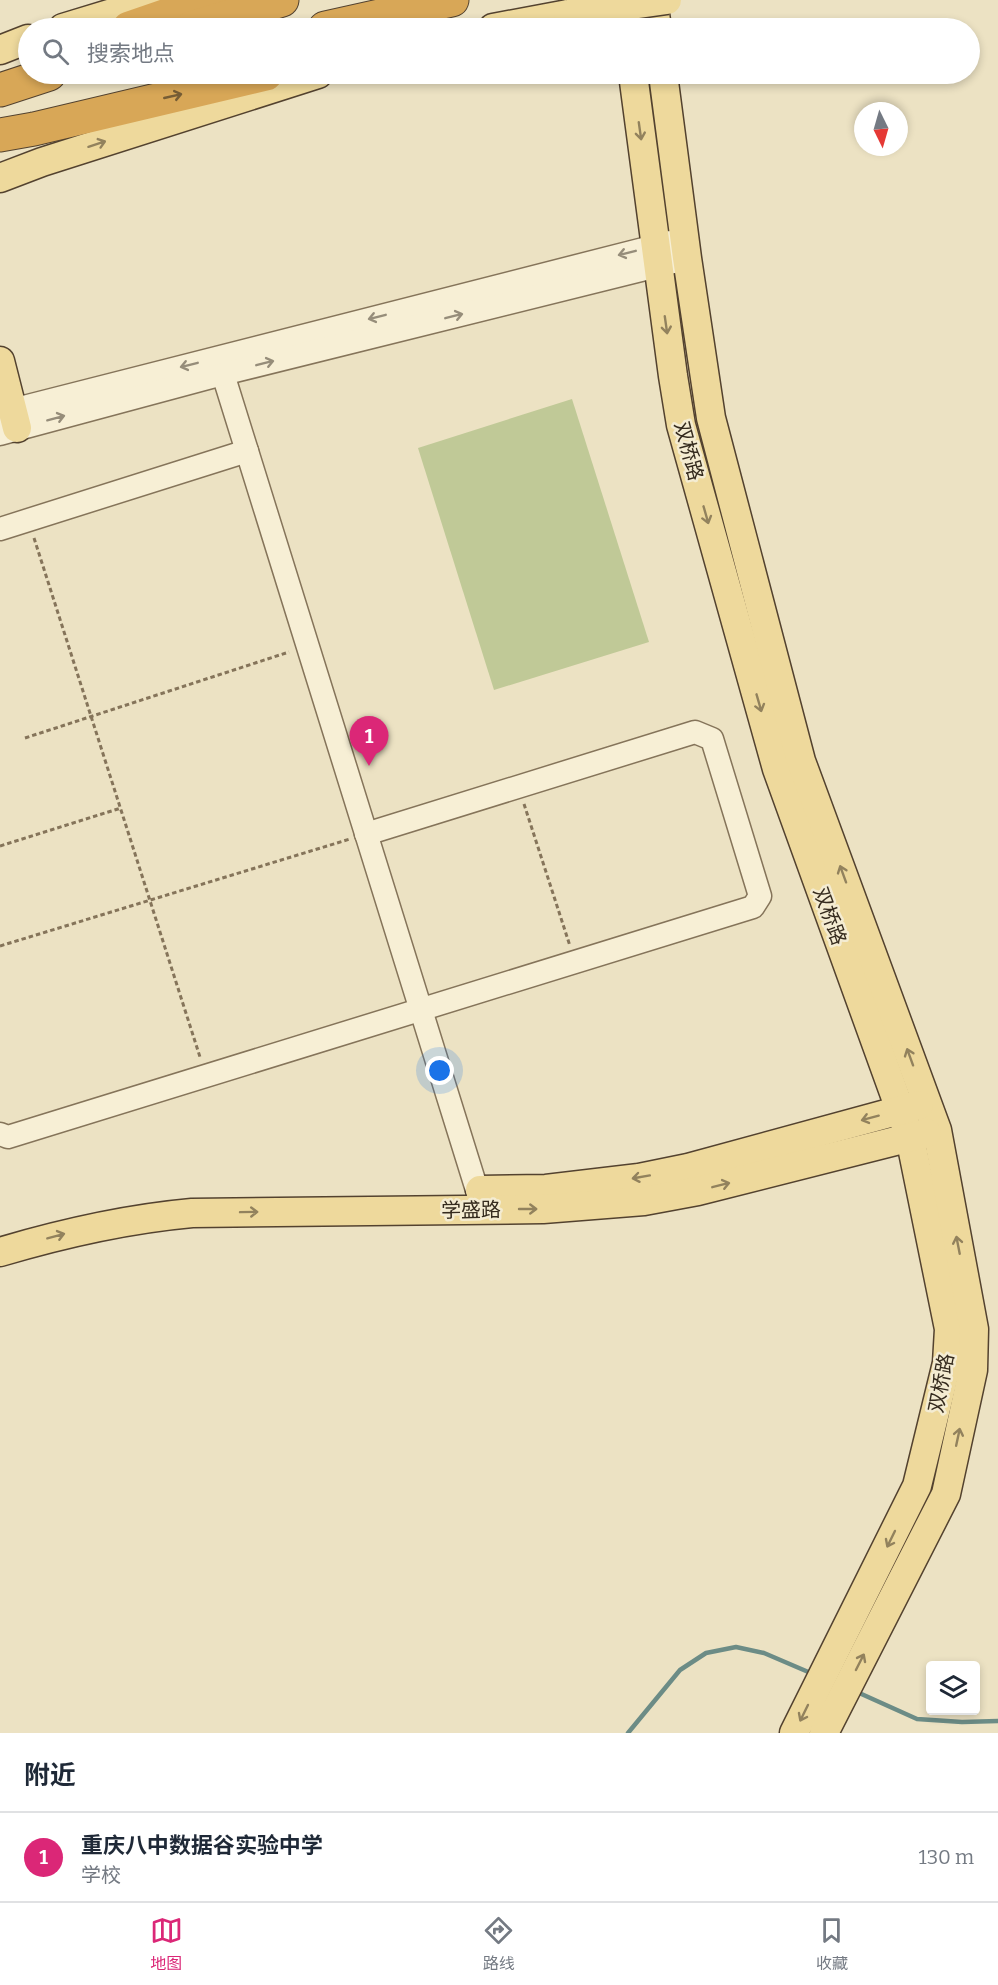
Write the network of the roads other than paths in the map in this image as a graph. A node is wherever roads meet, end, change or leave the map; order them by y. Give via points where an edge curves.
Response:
1 (155, 0) edge
2 (211, 0) edge
3 (282, 0) edge
4 (452, 0) edge
5 (623, 0) edge
6 (658, 6) edge
7 (96, 18) edge
8 (158, 18) edge
9 (224, 18) edge
10 (370, 18) edge
11 (547, 18) edge
12 (626, 18) edge
13 (141, 84) edge
14 (218, 84) edge
15 (287, 84) edge
16 (634, 84) edge
17 (664, 84) edge
18 (33, 123) junction
19 (0, 129) edge
20 (0, 135) edge
21 (0, 178) edge
22 (685, 249) junction
23 (657, 256) junction
24 (0, 361) edge
25 (223, 374) junction
26 (7, 422) edge
27 (247, 451) junction
28 (0, 529) edge
29 (366, 834) junction
30 (421, 1010) junction
31 (913, 1106) junction
32 (923, 1133) junction
33 (0, 1134) edge
34 (477, 1190) junction
35 (0, 1233) edge
36 (0, 1252) edge
37 (794, 1733) edge
38 (824, 1733) edge

1 - 7 main road
2 - 8 highway
3 - 9 highway
4 - 10 highway
5 - 12 main road
6 - 11 main road, bridge
13 - 18 highway
18 -> 14 highway
21 -> 15 main road
16 -> 23 main road, 双桥路
17 - 22 main road, 双桥路
18 - 19 highway
18 - 20 highway
22 - 23 street
31 -> 22 main road, 双桥路 via 801,761 711,418
25 -> 23 street
23 -> 26 street
23 -> 31 main road, 双桥路 via 681,425 777,769
24 - 26 main road
26 -> 25 street
25 - 27 street
27 - 28 street
27 - 29 street
29 - 30 street
29 - 30 street via 695,732 712,739 760,897 753,907
30 - 33 street via 8,1137
30 - 34 street
31 - 32 main road, 双桥路
31 -> 34 main road, 学盛路 via 639,1178 546,1189
36 -> 32 main road, 学盛路 via 93,1226 192,1213 543,1209 644,1201
32 -> 37 main road, 双桥路 via 949,1329 947,1363 917,1486
38 -> 32 main road, 双桥路 via 946,1494 973,1370 974,1329
34 - 35 main road, 学盛路 via 187,1193 90,1207

